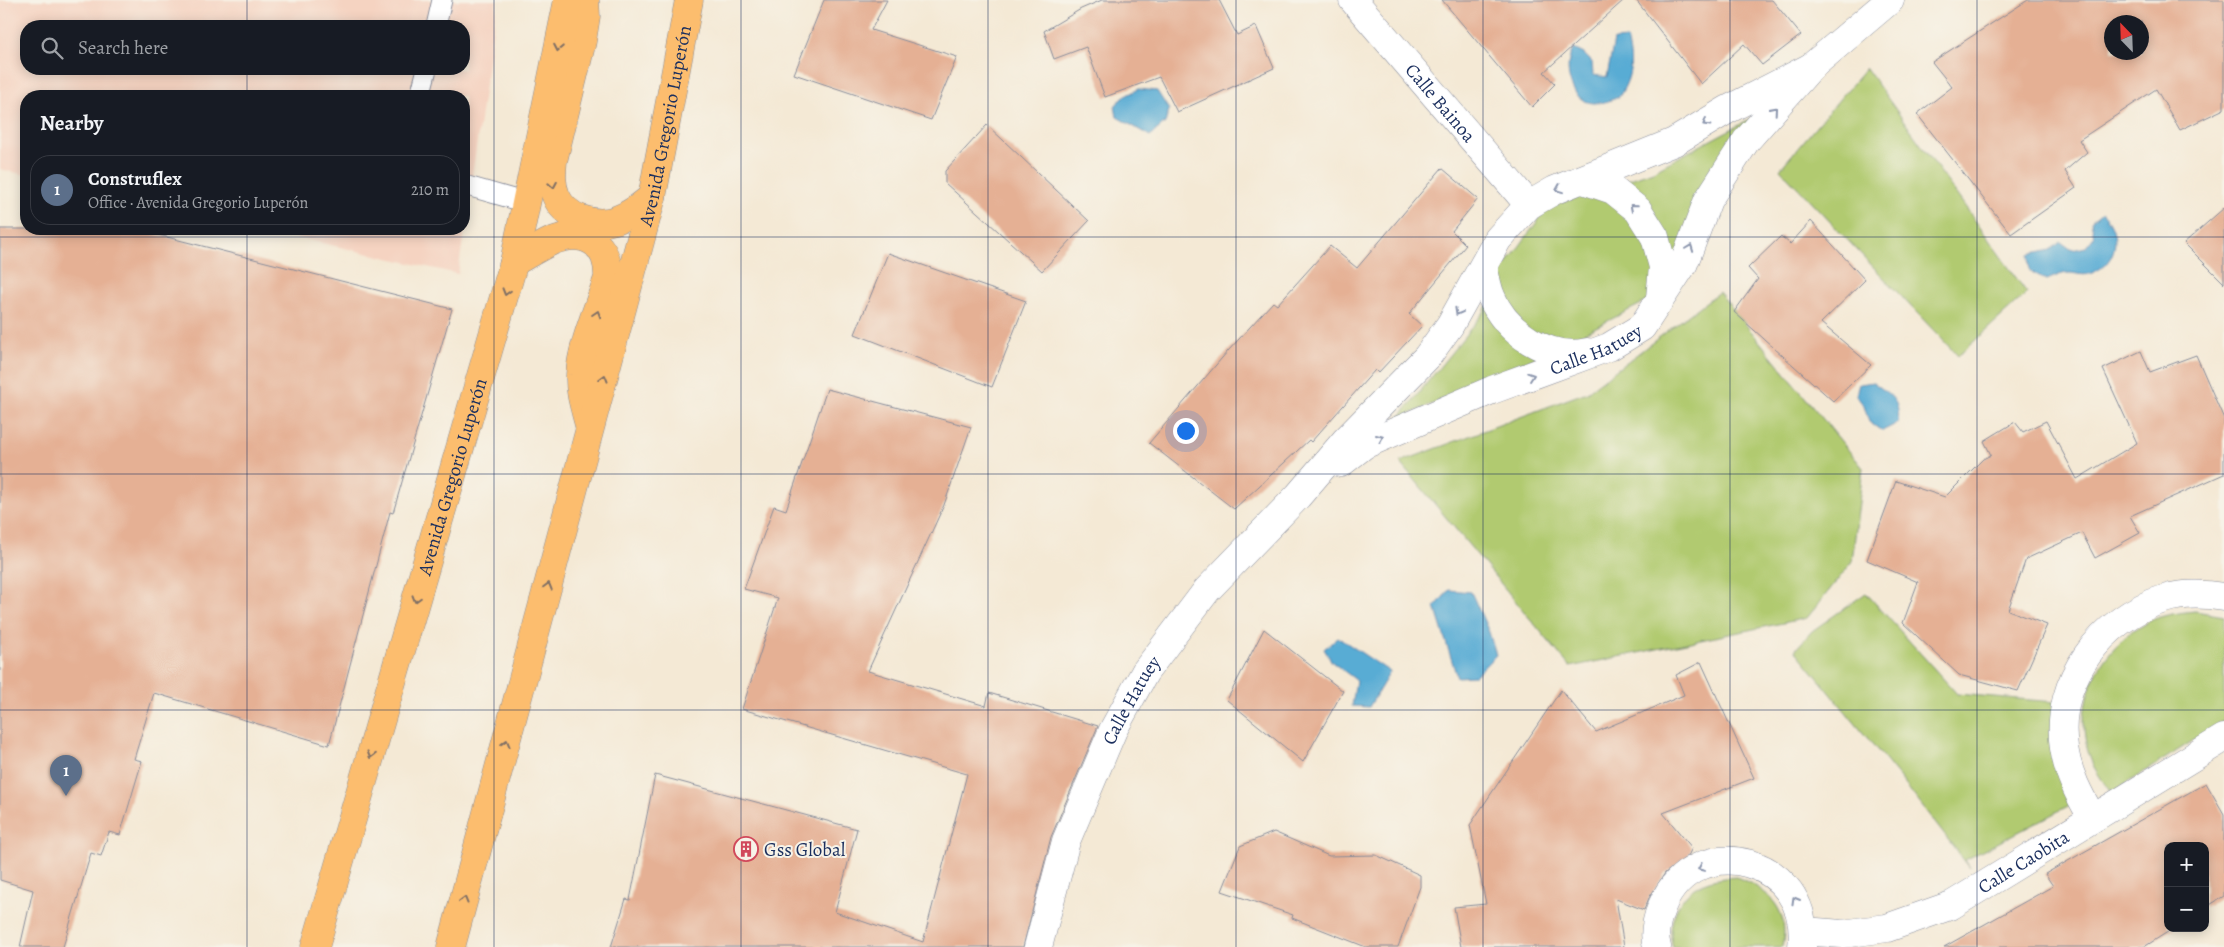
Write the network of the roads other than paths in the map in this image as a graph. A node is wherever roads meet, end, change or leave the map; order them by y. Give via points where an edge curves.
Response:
1 (442, 0) edge
2 (568, 0) edge
3 (585, 0) edge
4 (689, 0) edge
5 (1353, 0) edge
6 (1890, 0) edge
7 (437, 20) edge
8 (1811, 67) junction
9 (425, 75) edge
10 (421, 90) edge
11 (1583, 180) junction
12 (470, 187) edge
13 (652, 197) junction
14 (528, 203) junction
15 (1529, 205) junction
16 (514, 262) junction
17 (1483, 267) junction
18 (1660, 299) junction
19 (1609, 347) junction
20 (590, 429) junction
21 (1298, 496) junction
22 (2224, 597) edge
23 (2220, 750) edge
24 (2092, 818) junction
25 (1803, 939) edge
26 (315, 947) edge
27 (451, 947) edge
28 (1038, 947) edge
29 (1657, 947) edge

1 - 7 lane
2 -> 14 main road, Avenida Gregorio Luperón
3 -> 13 main road via 582,41 553,161 552,181 556,198 566,211 577,218 601,222 626,216
4 - 13 main road, Avenida Gregorio Luperón
5 - 15 street, Calle Bainoa
6 - 8 street, Calle Hatuey
8 -> 11 street, Calle Hatuey via 1727,110 1674,142
18 -> 8 street, Calle Hatuey via 1684,263 1708,200 1746,141
9 - 10 lane
11 -> 15 street, Calle Hatuey via 1555,190
18 -> 11 street via 1663,268 1655,236 1638,210 1613,190
12 - 14 lane
20 -> 13 main road, Avenida Gregorio Luperón
14 - 16 main road, Avenida Gregorio Luperón
15 - 17 street, Calle Hatuey via 1498,239
20 -> 16 main road via 580,376 608,278 609,267 602,249 594,241 569,237 554,240
16 -> 26 main road, Avenida Gregorio Luperón
17 - 19 street via 1491,297 1505,321 1527,340 1553,351 1582,354
17 -> 21 street, Calle Hatuey via 1450,325 1427,357 1345,441
18 - 19 street, Calle Hatuey via 1642,327
21 -> 19 street, Calle Hatuey via 1364,445 1492,390
27 -> 20 main road, Avenida Gregorio Luperón
21 - 28 street, Calle Hatuey via 1206,590 1145,672 1113,730 1066,841
22 - 24 street via 2203,594 2164,599 2128,614 2098,639 2077,671 2065,708 2064,747 2073,784
23 - 24 street, Calle Caobita
24 - 25 street, Calle Caobita via 1952,905 1887,928
25 -> 29 street, Calle Caobita via 1800,908 1788,888 1770,872 1748,862 1725,860 1701,866 1681,878 1666,897 1657,919

